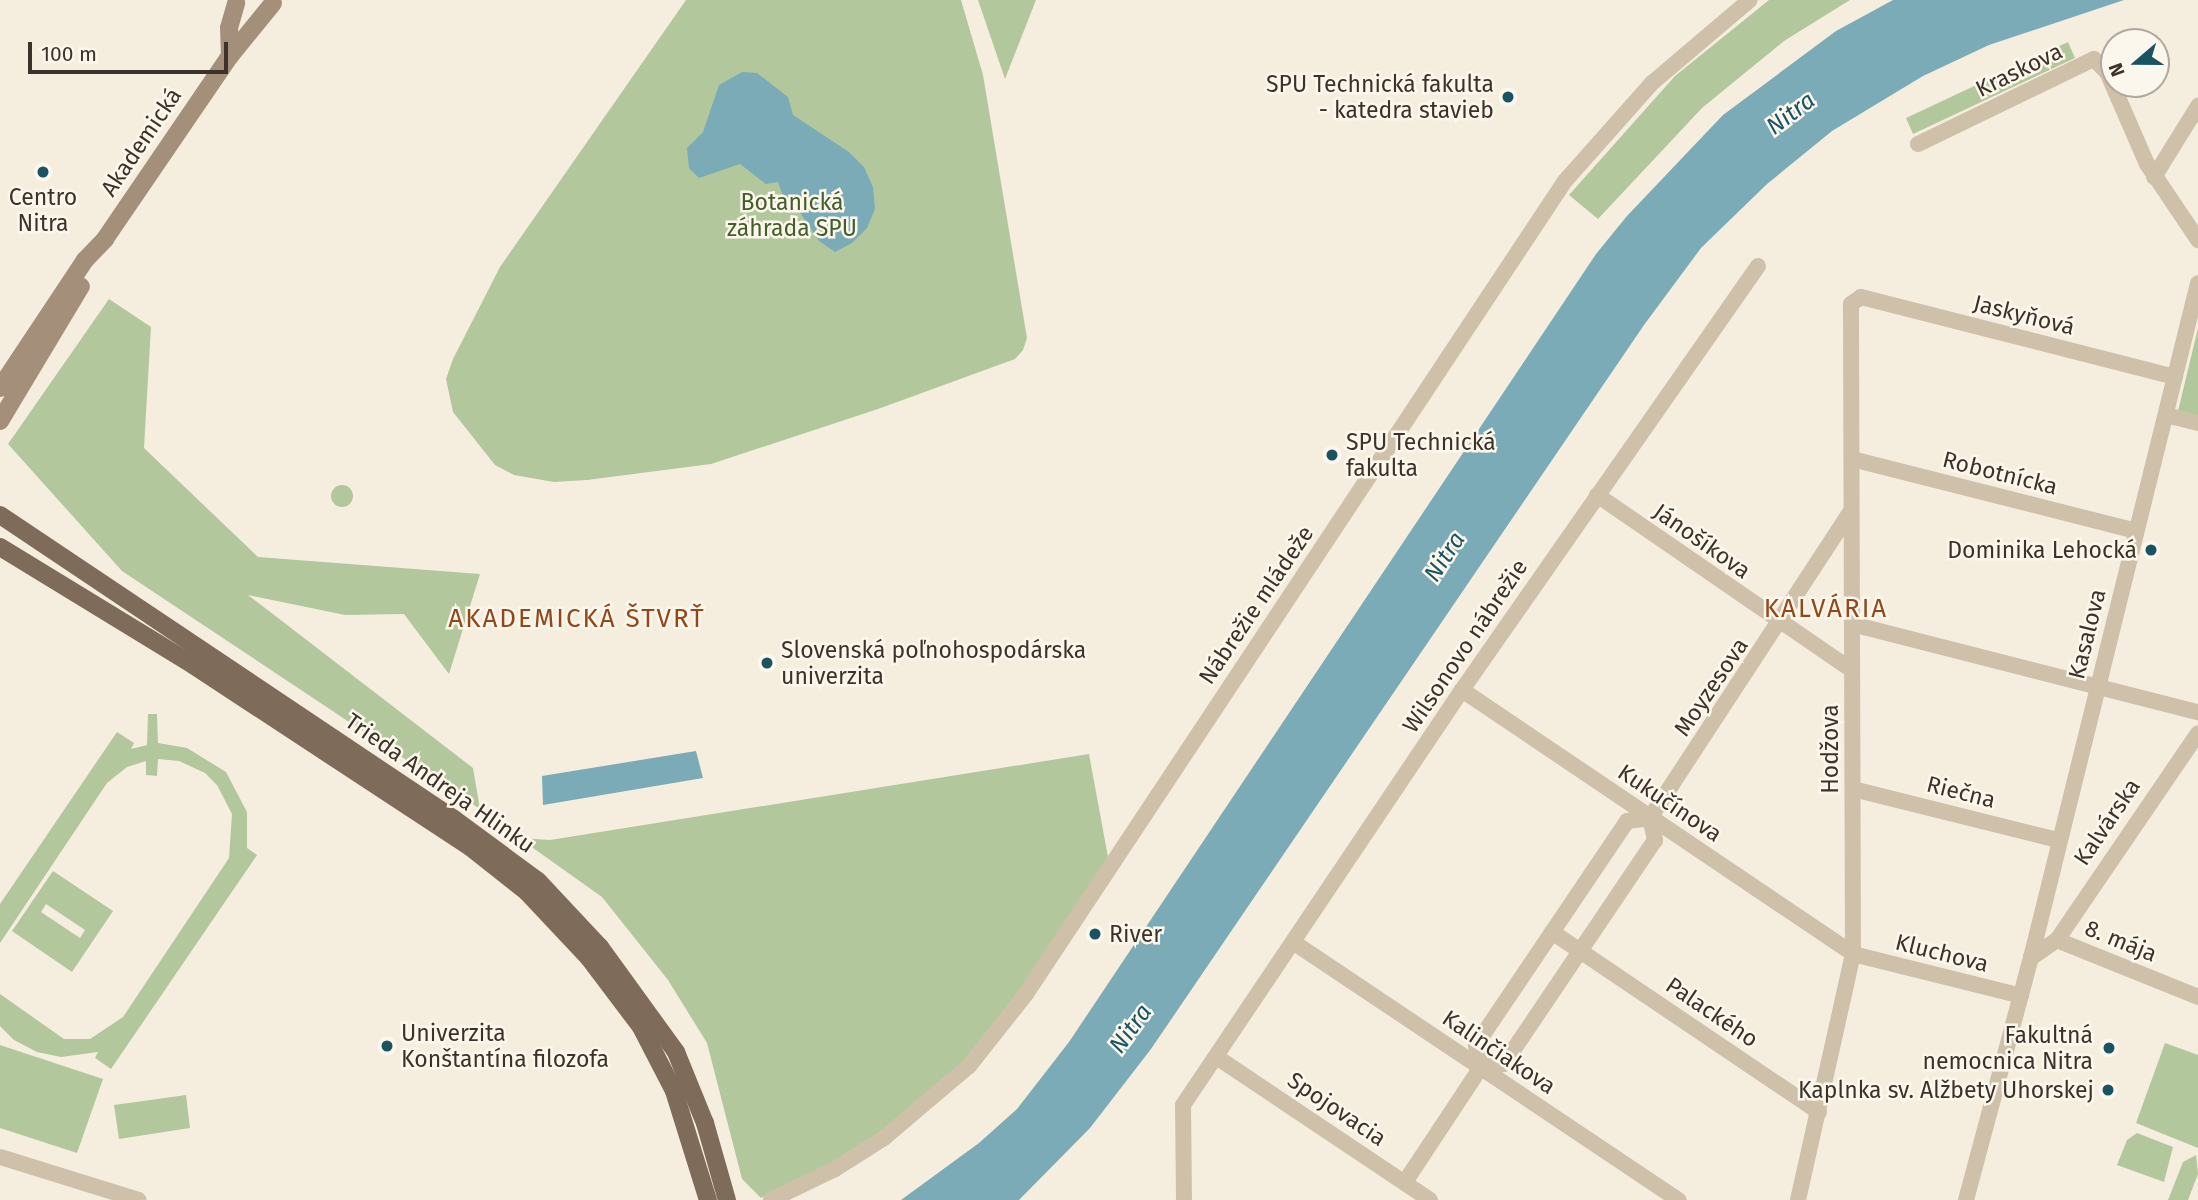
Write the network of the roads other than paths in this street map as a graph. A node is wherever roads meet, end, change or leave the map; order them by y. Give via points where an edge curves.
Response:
1 (1750, 0) edge
2 (237, 1) edge
3 (273, 1) edge
4 (243, 39) junction
5 (230, 56) junction
6 (2198, 106) edge
7 (1918, 144) dead end
8 (2154, 177) junction
9 (105, 239) junction
10 (2198, 240) edge
11 (1758, 266) dead end
12 (2198, 283) edge
13 (1861, 297) joint
14 (2175, 377) junction
15 (0, 388) edge
16 (2166, 415) junction
17 (0, 421) edge
18 (2198, 423) edge
19 (1852, 459) junction
20 (1597, 495) junction
21 (1851, 511) junction
22 (0, 515) edge
23 (2136, 531) junction
24 (0, 547) edge
25 (1781, 624) junction
26 (1852, 624) junction
27 (1852, 670) junction
28 (2097, 686) junction
29 (1462, 690) junction
30 (2198, 712) edge
31 (2198, 733) edge
32 (1853, 789) junction
33 (1650, 818) junction
34 (2058, 840) junction
35 (1552, 932) junction
36 (2057, 940) junction
37 (1293, 942) junction
38 (1581, 951) junction
39 (1853, 954) junction
40 (2031, 958) junction
41 (2021, 996) junction
42 (2198, 997) edge
43 (1218, 1058) junction
44 (1481, 1067) junction
45 (1819, 1112) junction
46 (0, 1157) edge
47 (1405, 1182) junction
48 (139, 1200) edge
49 (708, 1200) edge
50 (727, 1200) edge
51 (771, 1200) edge
52 (1184, 1200) edge
53 (1409, 1200) edge
54 (1430, 1200) edge
55 (1679, 1200) edge
56 (1798, 1200) edge
57 (1966, 1200) edge

1 - 51 street, Nábrežie mládeže via 1652,83 1565,181 1026,994 969,1066 884,1138 835,1169
2 - 3 street
2 - 4 street via 243,13
2 - 5 street via 229,28
3 - 4 street, Akademická
4 - 5 street, Akademická
5 - 9 street, Akademická
6 - 8 street
7 - 8 street, Kraskova via 2094,59 2107,72
8 - 10 street, Kraskova
9 - 15 street, Akademická via 85,260
9 - 17 street, Akademická via 97,261
11 - 20 street, Wilsonovo nábrežie
12 - 14 street, Kasalova
13 - 14 street, Jaskyňová
13 - 19 street, Hodžova via 1851,304
14 - 16 street, Kasalova
16 - 18 street
16 - 23 street, Kasalova
19 - 21 street, Hodžova
19 - 23 street, Robotnícka
20 - 25 street, Jánošíkova
20 - 29 street, Wilsonovo nábrežie
21 - 25 street, Moyzesova via 1783,611
21 - 26 street, Hodžova
22 - 50 main road, Trieda Andreja Hlinku via 471,831 537,881 600,947 676,1052 705,1123
23 - 28 street, Kasalova
24 - 49 main road, Trieda Andreja Hlinku via 227,687 470,847 527,892 589,958 641,1027 678,1104
25 - 27 street, Jánošíkova
25 - 33 street, Moyzesova
26 - 27 street, Hodžova
26 - 28 street
27 - 32 street, Hodžova
28 - 30 street
28 - 34 street, Kasalova
29 - 33 street, Kukučínova
29 - 37 street, Wilsonovo nábrežie
31 - 36 street, Kalvárska
32 - 34 street, Riečna
32 - 39 street, Hodžova
33 - 35 street via 1627,821
33 - 38 street via 1655,840
33 - 39 street, Kukučínova
34 - 40 street, Kasalova
35 - 38 street, Palackého
35 - 44 street via 1476,1045
36 - 40 street, 8. mája
36 - 42 street, 8. mája
37 - 43 street, Wilsonovo nábrežie
37 - 44 street, Kalinčiakova
38 - 44 street via 1504,1064
38 - 45 street, Palackého
39 - 41 street, Kluchova
39 - 45 street, Hodžova
40 - 41 street, Kasalova
41 - 57 street, Kasalova
43 - 47 street, Spojovacia
43 - 52 street, Wilsonovo nábrežie via 1183,1105
44 - 47 street
44 - 55 street, Kalinčiakova
45 - 56 street, Hodžova
46 - 48 street
47 - 53 street
47 - 54 street, Spojovacia

